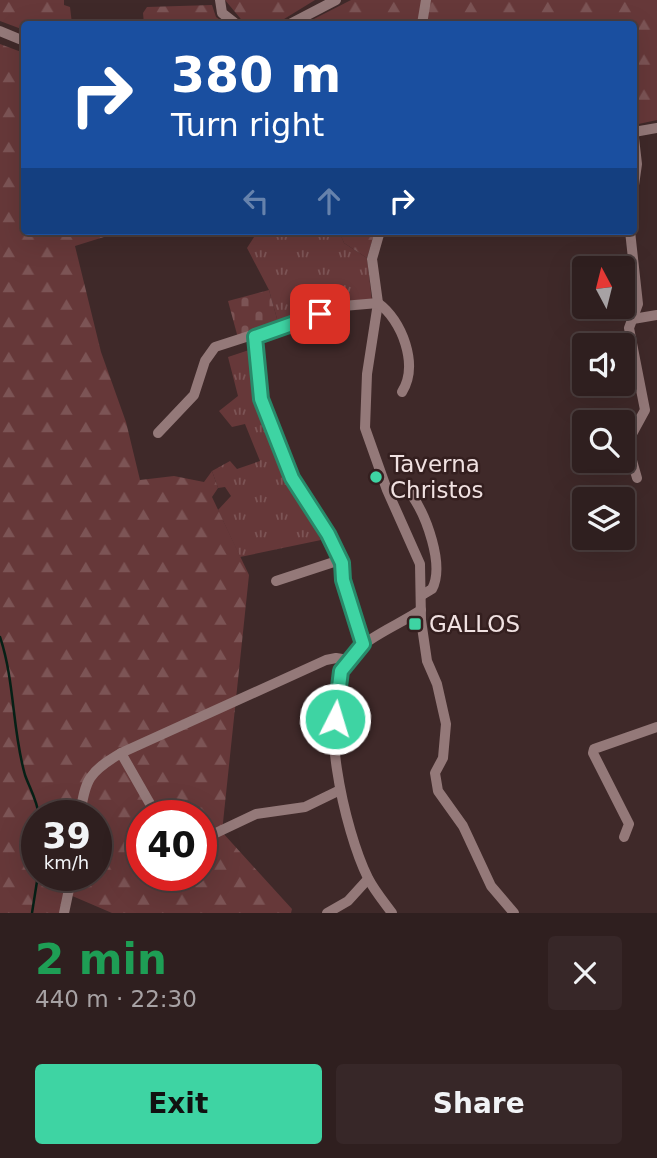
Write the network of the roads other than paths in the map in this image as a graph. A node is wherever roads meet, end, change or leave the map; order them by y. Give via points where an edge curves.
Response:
1 (220, 0) edge
2 (337, 0) edge
3 (426, 0) edge
4 (232, 21) edge
5 (296, 21) edge
6 (422, 21) edge
7 (0, 32) edge
8 (21, 40) edge
9 (657, 128) edge
10 (637, 131) edge
11 (379, 235) edge
12 (630, 235) edge
13 (633, 256) edge
14 (635, 277) edge
15 (378, 303) junction
16 (635, 313) edge
17 (657, 315) edge
18 (633, 319) edge
19 (635, 319) edge
20 (255, 337) junction
21 (402, 392) dead end
22 (656, 404) edge
23 (645, 410) junction
24 (158, 433) dead end
25 (637, 478) dead end
26 (411, 494) dead end
27 (340, 560) junction
28 (276, 581) dead end
29 (422, 595) junction
30 (421, 610) junction
31 (363, 644) junction
32 (348, 660) junction
33 (657, 727) edge
34 (121, 752) junction
35 (340, 790) junction
36 (82, 800) edge
37 (148, 800) edge
38 (217, 832) edge
39 (624, 837) dead end
40 (368, 879) junction
41 (69, 891) edge
42 (64, 913) edge
43 (327, 913) edge
44 (392, 913) edge
45 (514, 913) edge

1 - 4 street via 222,13
2 - 5 street
3 - 6 street
7 - 8 street
9 - 10 street
11 - 15 street via 372,259
12 - 13 street
14 - 16 street
15 - 20 street via 343,306
15 - 21 street via 403,334 408,376
15 - 29 street via 367,374 365,428 387,491 413,542
17 - 19 street
18 - 23 street via 630,338
20 - 24 street via 215,347 205,361 194,395
20 - 27 street via 261,399 273,431 292,478
22 - 23 street
23 - 25 street via 627,443
26 - 29 street via 426,517 438,570 432,589
27 - 28 street
27 - 31 street
29 - 30 street
30 - 31 street
30 - 45 street via 427,662 446,724 443,758 435,773 438,790 466,832 491,886
31 - 32 street
32 - 34 street via 326,660
32 - 35 street via 335,698
33 - 39 street via 594,749 629,824
34 - 36 street via 95,768
34 - 37 street
35 - 38 street via 305,807 256,814
35 - 40 street via 346,825
40 - 43 street via 348,901
40 - 44 street
41 - 42 street

